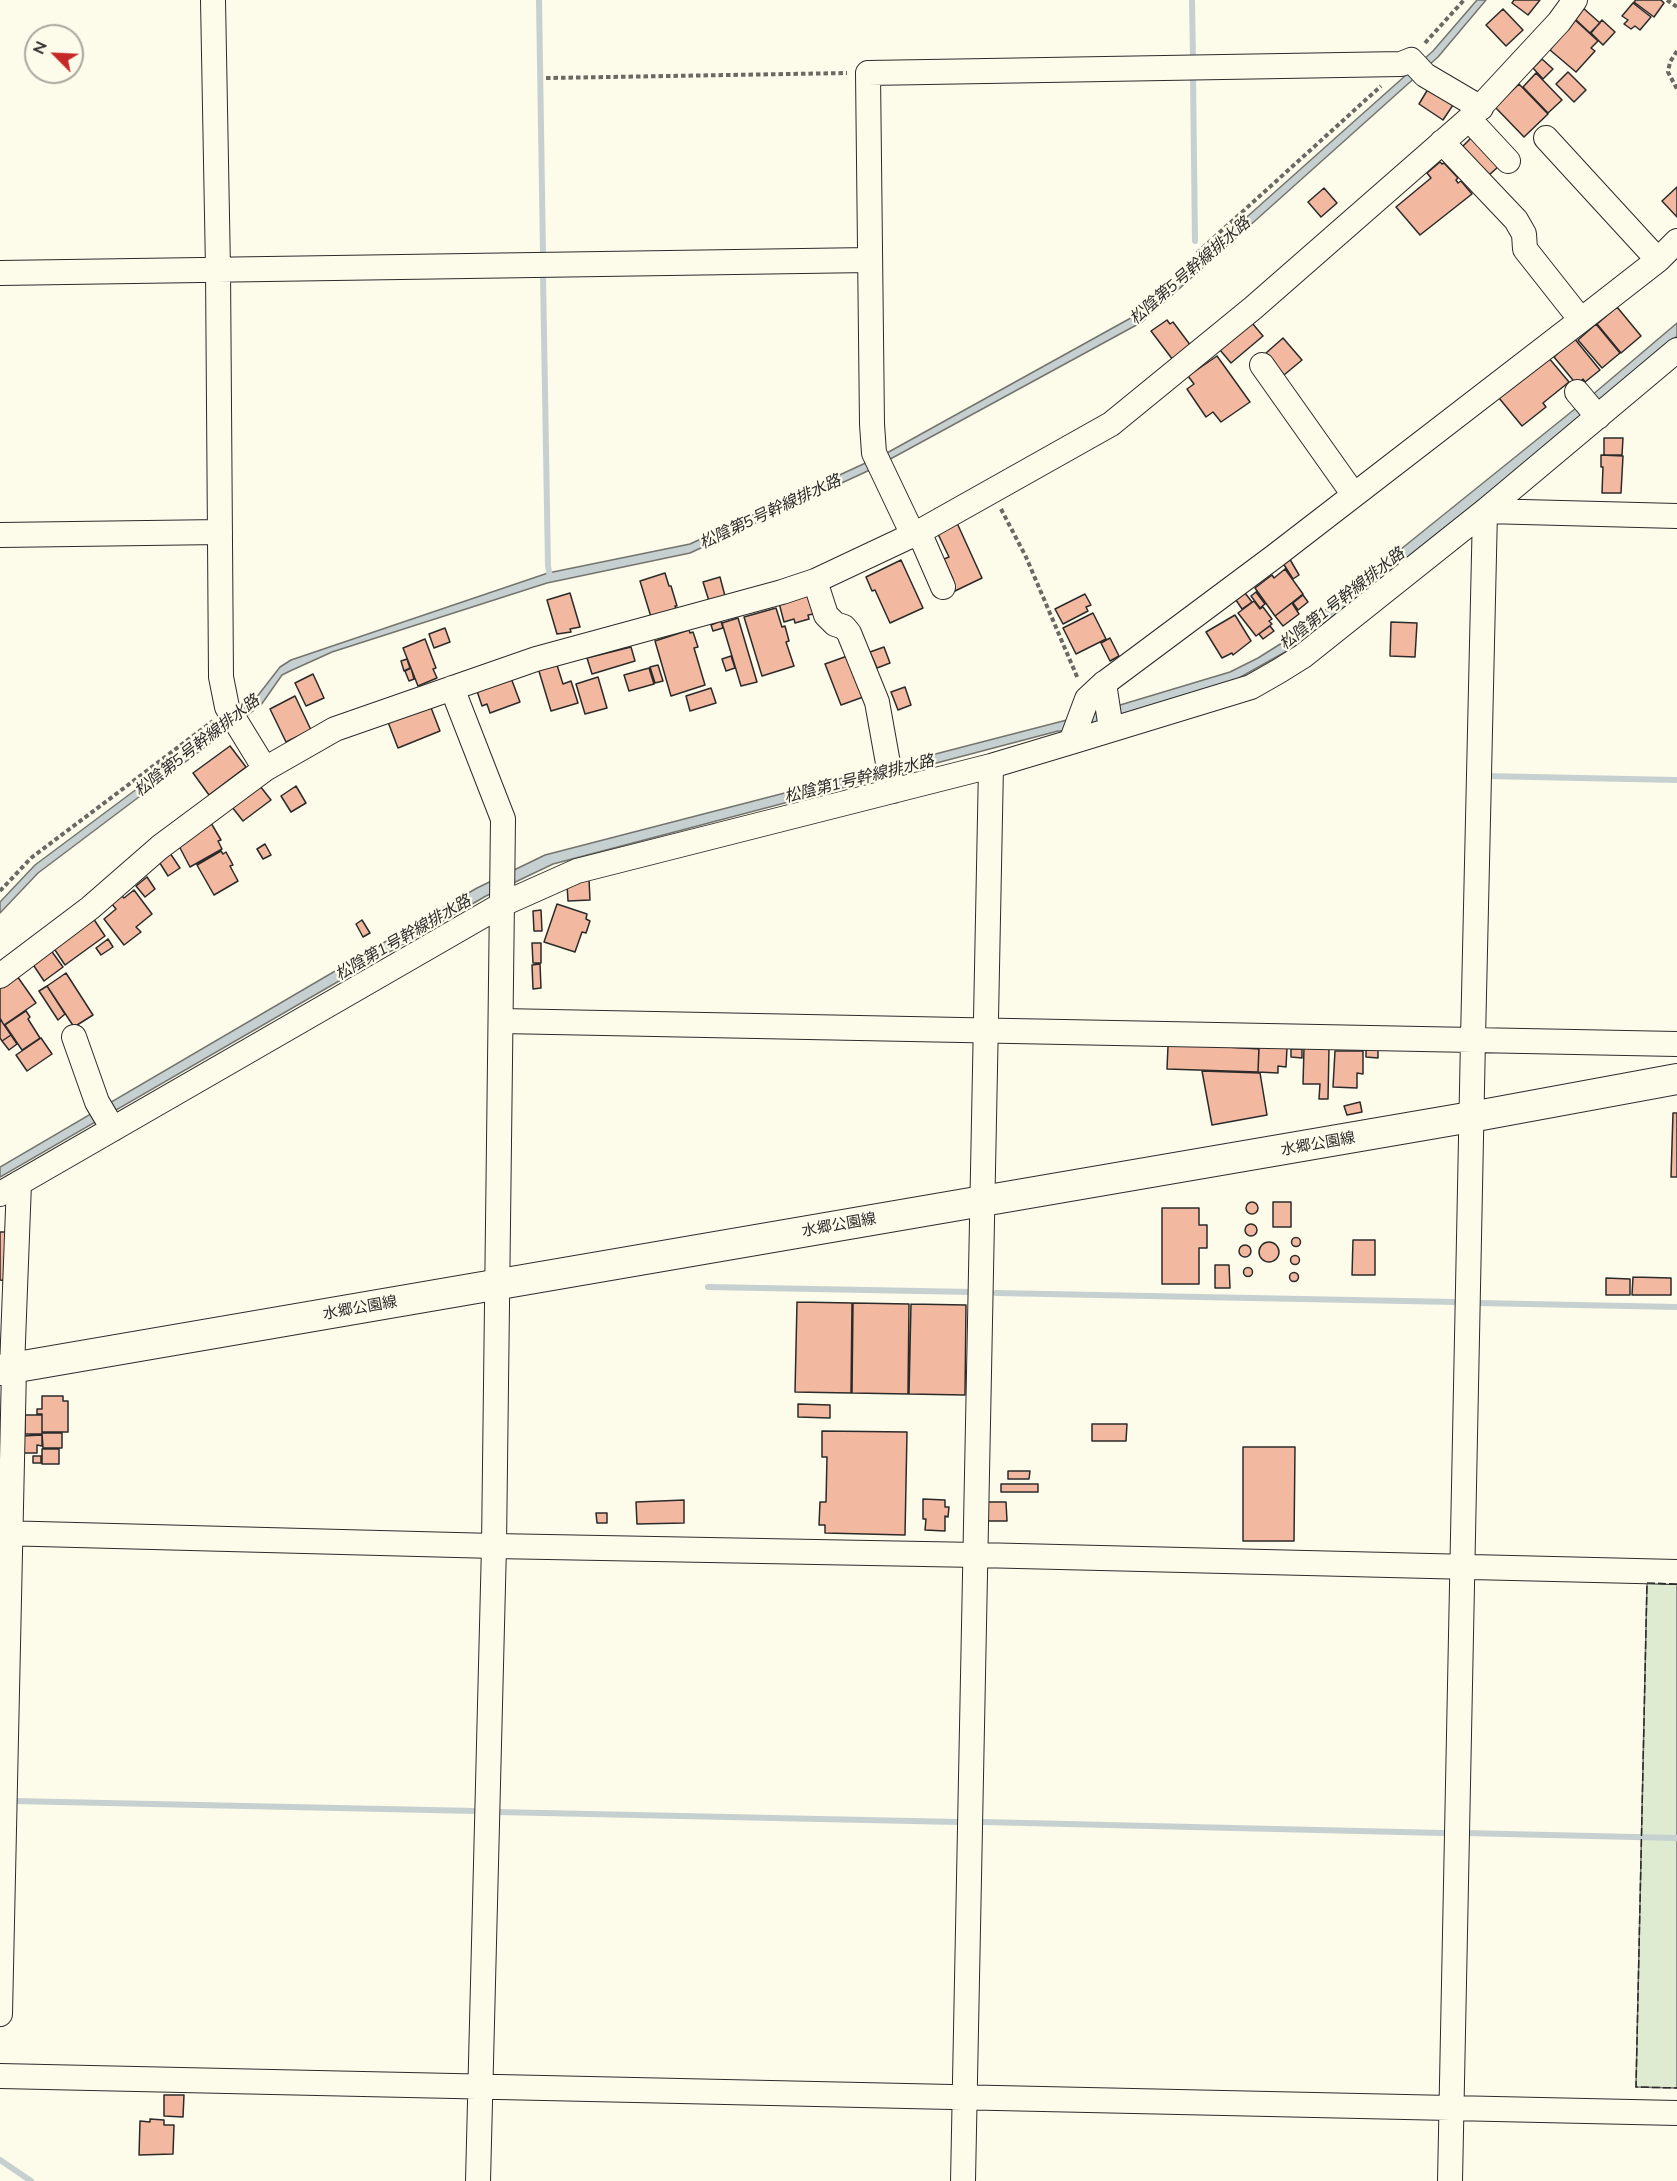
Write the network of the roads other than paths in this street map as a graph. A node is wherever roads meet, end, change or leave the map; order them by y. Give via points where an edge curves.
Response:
1 (213, 0) edge
2 (1575, 0) edge
3 (1475, 113) junction
4 (1546, 138) dead end
5 (1442, 142) junction
6 (1508, 161) dead end
7 (1677, 241) edge
8 (869, 260) junction
9 (1658, 260) junction
10 (218, 269) junction
11 (0, 273) edge
12 (1581, 320) junction
13 (1677, 350) edge
14 (1262, 365) dead end
15 (1354, 495) junction
16 (1485, 511) junction
17 (1677, 516) edge
18 (220, 532) junction
19 (916, 533) junction
20 (0, 535) edge
21 (815, 581) junction
22 (943, 586) dead end
23 (452, 688) junction
24 (1101, 708) junction
25 (1072, 740) junction
26 (991, 766) junction
27 (265, 769) junction
28 (890, 779) junction
29 (503, 899) junction
30 (0, 976) edge
31 (501, 1021) junction
32 (987, 1030) junction
33 (74, 1037) dead end
34 (1473, 1039) junction
35 (1677, 1044) edge
36 (1677, 1079) edge
37 (1471, 1117) junction
38 (111, 1126) junction
39 (5, 1187) edge
40 (983, 1201) junction
41 (497, 1284) junction
42 (9, 1369) edge
43 (5, 1533) edge
44 (494, 1546) junction
45 (976, 1555) junction
46 (1462, 1567) junction
47 (1677, 1572) edge
48 (0, 2014) edge
49 (0, 2076) edge
50 (480, 2087) junction
51 (965, 2097) junction
52 (1452, 2108) junction
53 (1677, 2113) edge
54 (478, 2181) edge
55 (963, 2181) edge
56 (1450, 2181) edge

1 - 10 street
2 - 3 street
3 - 5 street
3 - 6 street
3 - 8 street via 1413,66 868,73
4 - 9 street
5 - 12 street via 1516,220 1524,234 1525,249
5 - 19 street via 1253,308 1111,424
7 - 9 street
8 - 10 street
8 - 19 street via 874,453
9 - 12 street
10 - 11 street
10 - 18 street
12 - 15 street
13 - 16 street via 1589,406
14 - 15 street
15 - 24 street
16 - 17 street
16 - 24 street via 1303,656 1251,687
16 - 34 street
18 - 20 street
18 - 27 street via 221,677 234,718
19 - 21 street
19 - 22 street
21 - 23 street via 536,659
21 - 28 street via 826,615 849,633 877,702
23 - 27 street via 335,729
23 - 29 street via 503,819
24 - 25 street
24 - 25 street
25 - 26 street
26 - 28 street
26 - 32 street
27 - 30 street via 160,847 90,908
28 - 29 street via 577,871
29 - 31 street
29 - 38 street
31 - 32 street
31 - 41 street
32 - 34 street
32 - 40 street
33 - 38 street via 97,1102
34 - 35 street
34 - 37 street
36 - 37 main road, 水郷公園線
37 - 40 main road, 水郷公園線
37 - 46 street
38 - 39 street
39 - 42 street
40 - 41 main road, 水郷公園線
40 - 45 street
41 - 42 main road, 水郷公園線
41 - 44 street
42 - 43 street
43 - 44 street
43 - 48 street
44 - 45 street
44 - 50 street
45 - 46 street
45 - 51 street
46 - 47 street
46 - 52 street
49 - 50 street
50 - 51 street
50 - 54 street
51 - 52 street
51 - 55 street
52 - 53 street
52 - 56 street

